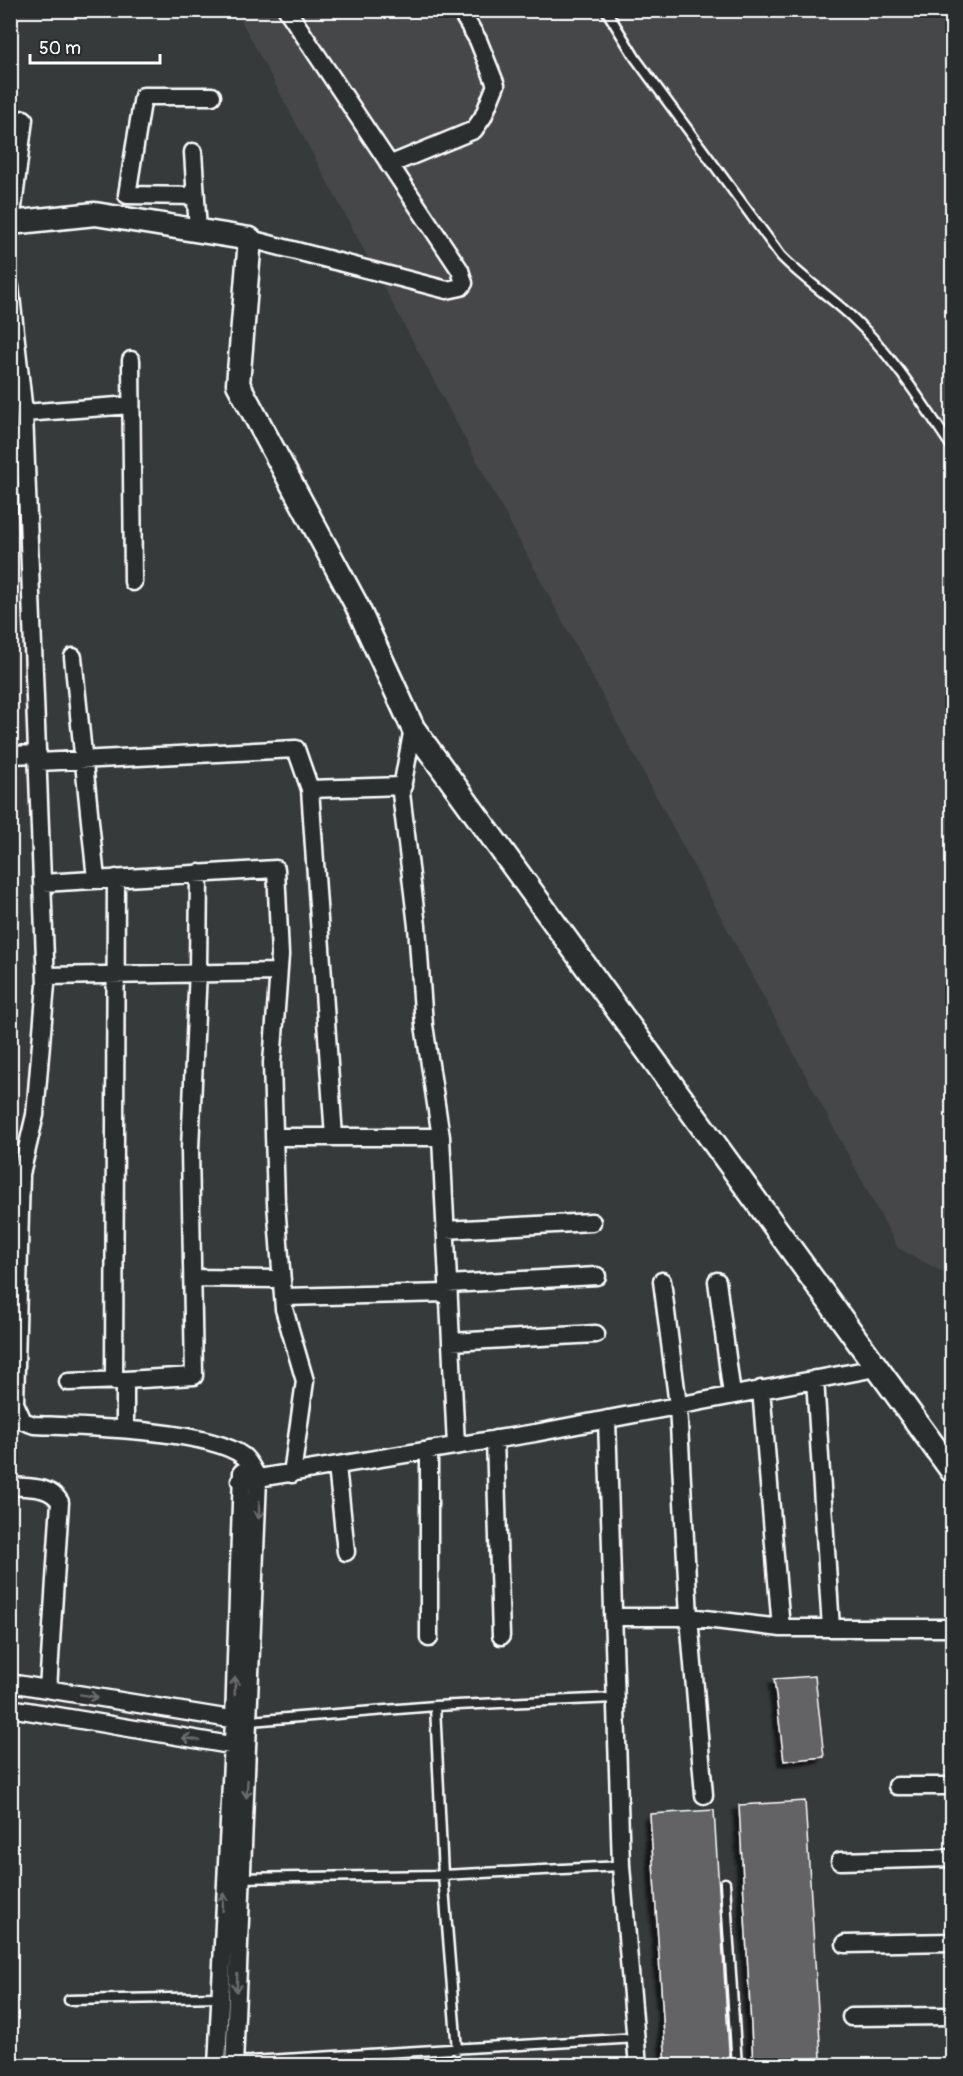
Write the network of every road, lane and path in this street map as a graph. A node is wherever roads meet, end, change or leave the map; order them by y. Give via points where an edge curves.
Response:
1 (287, 10) edge
2 (460, 10) edge
3 (606, 10) edge
4 (212, 96) dead end
5 (24, 119) dead end
6 (193, 152) dead end
7 (389, 165) junction
8 (196, 196) junction
9 (11, 223) edge
10 (198, 231) junction
11 (250, 239) junction
12 (10, 286) edge
13 (131, 360) dead end
14 (131, 405) junction
15 (24, 413) junction
16 (952, 447) edge
17 (133, 582) dead end
18 (73, 657) dead end
19 (413, 728) junction
20 (10, 755) edge
21 (39, 758) junction
22 (84, 760) junction
23 (403, 786) junction
24 (310, 789) junction
25 (199, 873) junction
26 (116, 878) junction
27 (96, 879) junction
28 (43, 882) junction
29 (278, 972) junction
30 (116, 974) junction
31 (198, 975) junction
32 (46, 976) junction
33 (274, 1137) junction
34 (334, 1137) junction
35 (441, 1137) junction
36 (592, 1222) dead end
37 (445, 1230) junction
38 (597, 1276) dead end
39 (193, 1278) junction
40 (282, 1279) junction
41 (662, 1281) dead end
42 (717, 1281) dead end
43 (448, 1289) junction
44 (284, 1297) junction
45 (596, 1334) dead end
46 (451, 1342) junction
47 (876, 1368) junction
48 (815, 1379) junction
49 (119, 1380) junction
50 (68, 1382) dead end
51 (761, 1389) junction
52 (732, 1395) junction
53 (678, 1405) junction
54 (607, 1419) junction
55 (125, 1429) junction
56 (495, 1439) junction
57 (456, 1445) junction
58 (429, 1450) junction
59 (244, 1456) junction
60 (337, 1466) junction
61 (952, 1472) edge
62 (292, 1474) junction
63 (258, 1478) junction
64 (240, 1481) junction
65 (10, 1486) edge
66 (346, 1552) dead end
67 (614, 1617) junction
68 (689, 1617) junction
69 (782, 1628) junction
70 (831, 1628) junction
71 (952, 1628) edge
72 (501, 1636) dead end
73 (429, 1638) dead end
74 (10, 1683) edge
75 (48, 1689) junction
76 (615, 1698) junction
77 (435, 1706) junction
78 (10, 1708) edge
79 (242, 1721) junction
80 (241, 1747) junction
81 (897, 1786) dead end
82 (952, 1786) edge
83 (704, 1795) dead end
84 (952, 1858) edge
85 (840, 1861) dead end
86 (621, 1866) junction
87 (443, 1875) junction
88 (233, 1878) junction
89 (725, 1883) dead end
90 (952, 1942) edge
91 (845, 1944) dead end
92 (219, 1997) junction
93 (69, 2000) dead end
94 (952, 2016) edge
95 (851, 2017) dead end
96 (637, 2038) junction
97 (457, 2050) junction
98 (217, 2064) edge
99 (234, 2064) edge
100 (638, 2066) edge
101 (737, 2066) edge

1 - 7 street
2 - 7 street via 478,40 496,85 483,117 474,130
3 - 16 lane via 636,58 781,256 854,318 884,350
4 - 8 street via 143,96 127,195
5 - 9 street
6 - 8 street
7 - 11 street via 460,270 464,283 460,287 447,290
8 - 10 street
9 - 10 street via 95,214
10 - 11 street
11 - 19 street via 238,384 356,604
12 - 15 street
13 - 14 street
14 - 15 street
14 - 17 street
15 - 21 street
18 - 22 street
19 - 23 street
19 - 47 street
20 - 21 street
21 - 22 street
21 - 28 street
22 - 24 street via 296,749
22 - 27 street
23 - 24 street
23 - 35 street via 424,1025
24 - 34 street
25 - 26 street
25 - 29 street via 276,869
25 - 31 street
26 - 27 street
26 - 30 street
27 - 28 street
28 - 32 street
29 - 31 street
29 - 33 street via 272,1063
30 - 31 street
30 - 32 street
30 - 49 street
31 - 39 street via 190,1149
32 - 55 street via 35,1115 21,1174 15,1403 22,1421 34,1425
33 - 34 street
33 - 40 street
34 - 35 street
35 - 37 street
36 - 37 street
37 - 43 street
38 - 43 street
39 - 40 street
39 - 49 street via 194,1376
40 - 44 street
41 - 53 street
42 - 52 street
43 - 44 street
43 - 46 street
44 - 62 street via 305,1381
45 - 46 street
46 - 57 street
47 - 48 street
47 - 61 street
48 - 51 street
48 - 70 street
49 - 50 street
49 - 55 street
51 - 52 street
51 - 69 street
52 - 53 street
53 - 54 street
53 - 68 street
54 - 56 street
54 - 67 street
55 - 59 street via 202,1441
56 - 57 street
56 - 72 street
57 - 58 street
58 - 60 street
58 - 73 street
59 - 63 street
59 - 64 street
60 - 62 street
60 - 66 street
62 - 63 street
63 - 64 street
63 -> 79 street
79 -> 64 street
65 - 75 street via 47,1489 60,1502
67 - 68 street
67 - 76 street
68 - 69 street
68 - 83 street
69 - 70 street
70 - 71 street
74 - 75 street
75 -> 79 street
76 - 77 lane
76 - 86 street
77 - 79 lane
77 - 87 lane
80 -> 78 street
79 - 80 street
80 - 88 street
81 - 82 street
84 - 85 street
86 - 87 lane
86 - 96 street
87 - 88 lane
87 - 97 lane
92 -> 88 street
88 -> 99 street
89 - 101 lane
90 - 91 street
92 - 93 lane
92 - 98 street
94 - 95 street
96 - 97 lane
96 - 100 street
97 - 99 lane
98 - 99 lane

